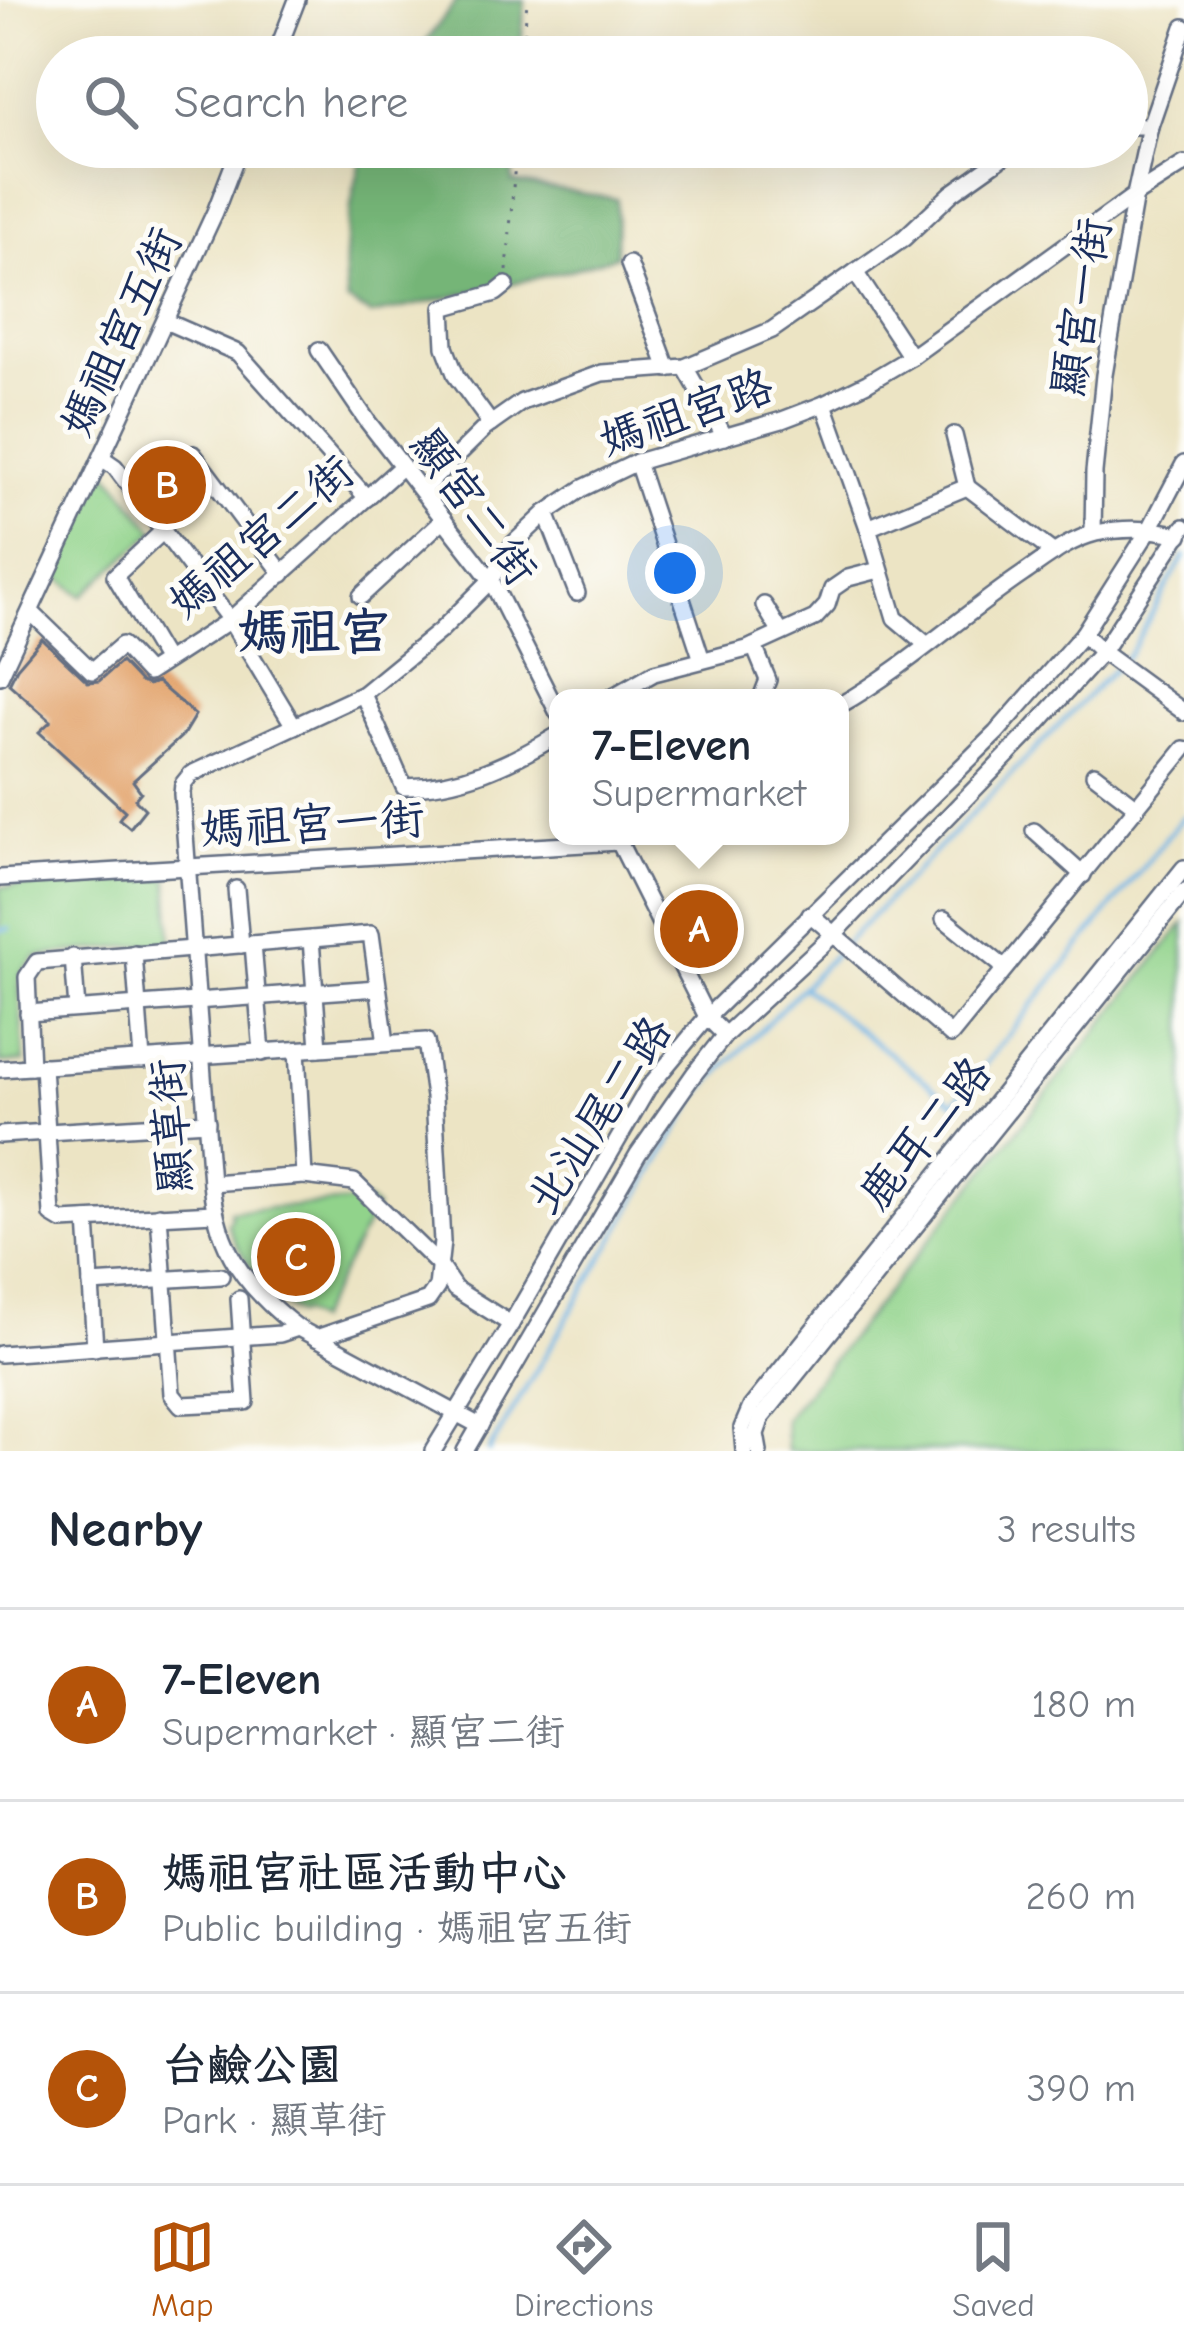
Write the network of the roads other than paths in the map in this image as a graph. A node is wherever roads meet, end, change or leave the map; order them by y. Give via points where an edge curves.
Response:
1 (297, 0) edge
2 (1184, 27) edge
3 (283, 36) edge
4 (1150, 127) joint
5 (1148, 136) edge
6 (1184, 164) edge
7 (232, 168) edge
8 (987, 168) edge
9 (1141, 168) edge
10 (1135, 195) junction
11 (629, 264) dead end
12 (855, 272) junction
13 (506, 285) road end
14 (166, 321) junction
15 (319, 350) dead end
16 (911, 357) junction
17 (677, 368) junction
18 (824, 404) junction
19 (491, 424) junction
20 (954, 434) dead end
21 (724, 437) junction
22 (193, 454) dead end
23 (102, 458) junction
24 (637, 462) junction
25 (1184, 464) edge
26 (401, 467) junction
27 (968, 487) junction
28 (422, 490) junction
29 (367, 498) junction
30 (546, 513) junction
31 (444, 519) junction
32 (1151, 527) junction
33 (868, 528) junction
34 (163, 531) junction
35 (1182, 531) edge
36 (1093, 533) junction
37 (1054, 553) junction
38 (879, 570) junction
39 (283, 574) junction
40 (491, 580) junction
41 (578, 592) dead end
42 (361, 596) dead end
43 (764, 605) dead end
44 (31, 612) junction
45 (230, 620) junction
46 (781, 633) junction
47 (1082, 634) junction
48 (926, 644) junction
49 (754, 646) junction
50 (1102, 652) junction
51 (166, 660) junction
52 (702, 661) junction
53 (0, 676) edge
54 (623, 689) edge
55 (764, 689) edge
56 (363, 694) junction
57 (549, 695) edge
58 (849, 700) edge
59 (1184, 712) edge
60 (294, 726) junction
61 (549, 740) edge
62 (1184, 749) edge
63 (1094, 774) dead end
64 (1137, 808) junction
65 (1034, 831) dead end
66 (549, 843) edge
67 (623, 845) edge
68 (188, 867) junction
69 (1184, 868) edge
70 (1083, 874) junction
71 (0, 878) edge
72 (236, 889) dead end
73 (1184, 892) edge
74 (810, 914) junction
75 (944, 920) dead end
76 (834, 934) junction
77 (311, 939) junction
78 (247, 944) junction
79 (195, 949) junction
80 (134, 953) junction
81 (73, 957) junction
82 (1005, 968) junction
83 (378, 988) junction
84 (315, 992) junction
85 (257, 997) junction
86 (198, 1001) junction
87 (138, 1005) junction
88 (77, 1009) junction
89 (28, 1012) junction
90 (707, 1017) junction
91 (725, 1035) junction
92 (386, 1043) junction
93 (319, 1048) junction
94 (297, 1050) junction
95 (262, 1053) junction
96 (202, 1057) junction
97 (142, 1060) junction
98 (37, 1067) junction
99 (0, 1069) edge
100 (207, 1121) junction
101 (48, 1131) junction
102 (0, 1135) edge
103 (304, 1176) junction
104 (211, 1183) junction
105 (214, 1213) junction
106 (159, 1215) junction
107 (87, 1220) junction
108 (438, 1264) junction
109 (221, 1276) dead end
110 (164, 1280) junction
111 (91, 1284) junction
112 (239, 1299) dead end
113 (511, 1324) junction
114 (298, 1328) junction
115 (242, 1337) junction
116 (316, 1338) junction
117 (168, 1342) junction
118 (95, 1348) junction
119 (0, 1354) edge
120 (455, 1413) junction
121 (480, 1426) junction
122 (433, 1451) edge
123 (465, 1451) edge
124 (744, 1451) edge
125 (759, 1451) edge

1 - 3 street
2 - 4 street, 顯宮一街
4 - 5 street, 顯宮一街
6 - 10 street, 媽祖宮路
7 - 14 street, 媽祖宮五街
8 - 12 street, 媽祖宮二街
9 - 10 street, 顯宮一街
10 - 16 street, 媽祖宮路
10 - 36 street, 顯宮一街 via 1103,375
11 - 17 street
12 - 16 street
12 - 17 street, 媽祖宮二街 via 772,330
13 - 19 street via 443,308 456,376
14 - 23 street, 媽祖宮五街
14 - 29 street via 238,353
15 - 26 street, 顯宮二街
16 - 18 street, 媽祖宮路
17 - 19 street, 媽祖宮二街 via 602,373 522,402
17 - 21 street
18 - 21 street, 媽祖宮路
18 - 33 street
19 - 28 street, 媽祖宮二街
20 - 27 street
21 - 24 street, 媽祖宮路
22 - 39 street
23 - 34 street
23 - 44 street, 媽祖宮五街
24 - 30 street, 媽祖宮路
24 - 52 street
25 - 32 street, 北汕尾二路
26 - 28 street, 顯宮二街
26 - 29 street, 媽祖宮二街
27 - 33 street
27 - 37 street
28 - 31 street, 顯宮二街
29 - 39 street, 媽祖宮二街
30 - 40 street, 媽祖宮路
30 - 41 street
31 - 40 street, 顯宮二街
31 - 42 street
32 - 35 street
32 - 36 street
32 - 47 street, 北汕尾二路
33 - 38 street
34 - 45 street
34 - 51 street, 媽祖宮二街 via 115,576
35 - 50 street, 北汕尾二路
36 - 37 street
37 - 48 street
38 - 46 street via 848,578 815,618
38 - 48 street via 895,618
39 - 45 street, 媽祖宮二街
40 - 56 street, 媽祖宮路
40 - 57 street, 顯宮二街
43 - 46 street
44 - 51 street, 媽祖宮二街 via 92,671 122,645 148,673
44 - 53 street, 媽祖宮五街
45 - 51 street, 媽祖宮二街
45 - 60 street
46 - 49 street
47 - 50 street
47 - 74 street, 北汕尾二路 via 996,733
48 - 58 street
49 - 52 street
49 - 55 street
50 - 59 street
50 - 76 street, 北汕尾二路
52 - 54 street
56 - 60 street, 媽祖宮路
56 - 61 street via 404,787 458,782
60 - 68 street, 媽祖宮路 via 190,774 182,794
62 - 64 street
63 - 64 street
64 - 70 street
65 - 70 street
66 - 68 street, 媽祖宮一街
67 - 90 street
68 - 71 street, 媽祖宮一街
68 - 79 street, 顯草街
69 - 124 street, 鹿耳二路 via 751,1407
70 - 82 street
72 - 78 street
73 - 125 street, 鹿耳二路 via 762,1417
74 - 76 street
74 - 90 street, 北汕尾二路
75 - 82 street
76 - 82 street via 951,1035
76 - 91 street, 北汕尾二路
77 - 78 street
77 - 83 street via 371,934
77 - 84 street
78 - 79 street
78 - 85 street
79 - 80 street
79 - 86 street, 顯草街
80 - 81 street
80 - 87 street
81 - 88 street
81 - 89 street via 38,962 27,977
83 - 84 street
83 - 92 street
84 - 85 street
84 - 93 street
85 - 86 street
85 - 95 street
86 - 87 street
86 - 96 street, 顯草街
87 - 88 street
87 - 97 street
88 - 89 street
89 - 98 street
90 - 91 street
90 - 113 street, 北汕尾二路 via 648,1088
91 - 121 street, 北汕尾二路 via 638,1154
92 - 93 street
92 - 108 street via 426,1041
93 - 94 street
94 - 95 street
94 - 103 street
95 - 96 street
96 - 97 street
96 - 100 street, 顯草街
97 - 98 street
98 - 99 street
98 - 101 street
100 - 101 street
100 - 104 street, 顯草街
101 - 102 street
101 - 107 street via 52,1215
103 - 104 street
103 - 108 street via 354,1182
104 - 105 street, 顯草街
105 - 106 street
105 - 114 street, 顯草街 via 248,1282
106 - 107 street
106 - 110 street
107 - 111 street
108 - 113 street via 455,1288
108 - 116 street via 428,1300
109 - 110 street
110 - 111 street
110 - 117 street
111 - 118 street
112 - 115 street
113 - 120 street, 北汕尾二路
114 - 115 street
114 - 116 street, 顯草街
115 - 117 street
115 - 117 street via 246,1402 181,1405 172,1394
116 - 120 street, 顯草街
117 - 118 street
118 - 119 street
120 - 121 street, 顯草街
120 - 122 street, 北汕尾二路
121 - 123 street, 北汕尾二路

